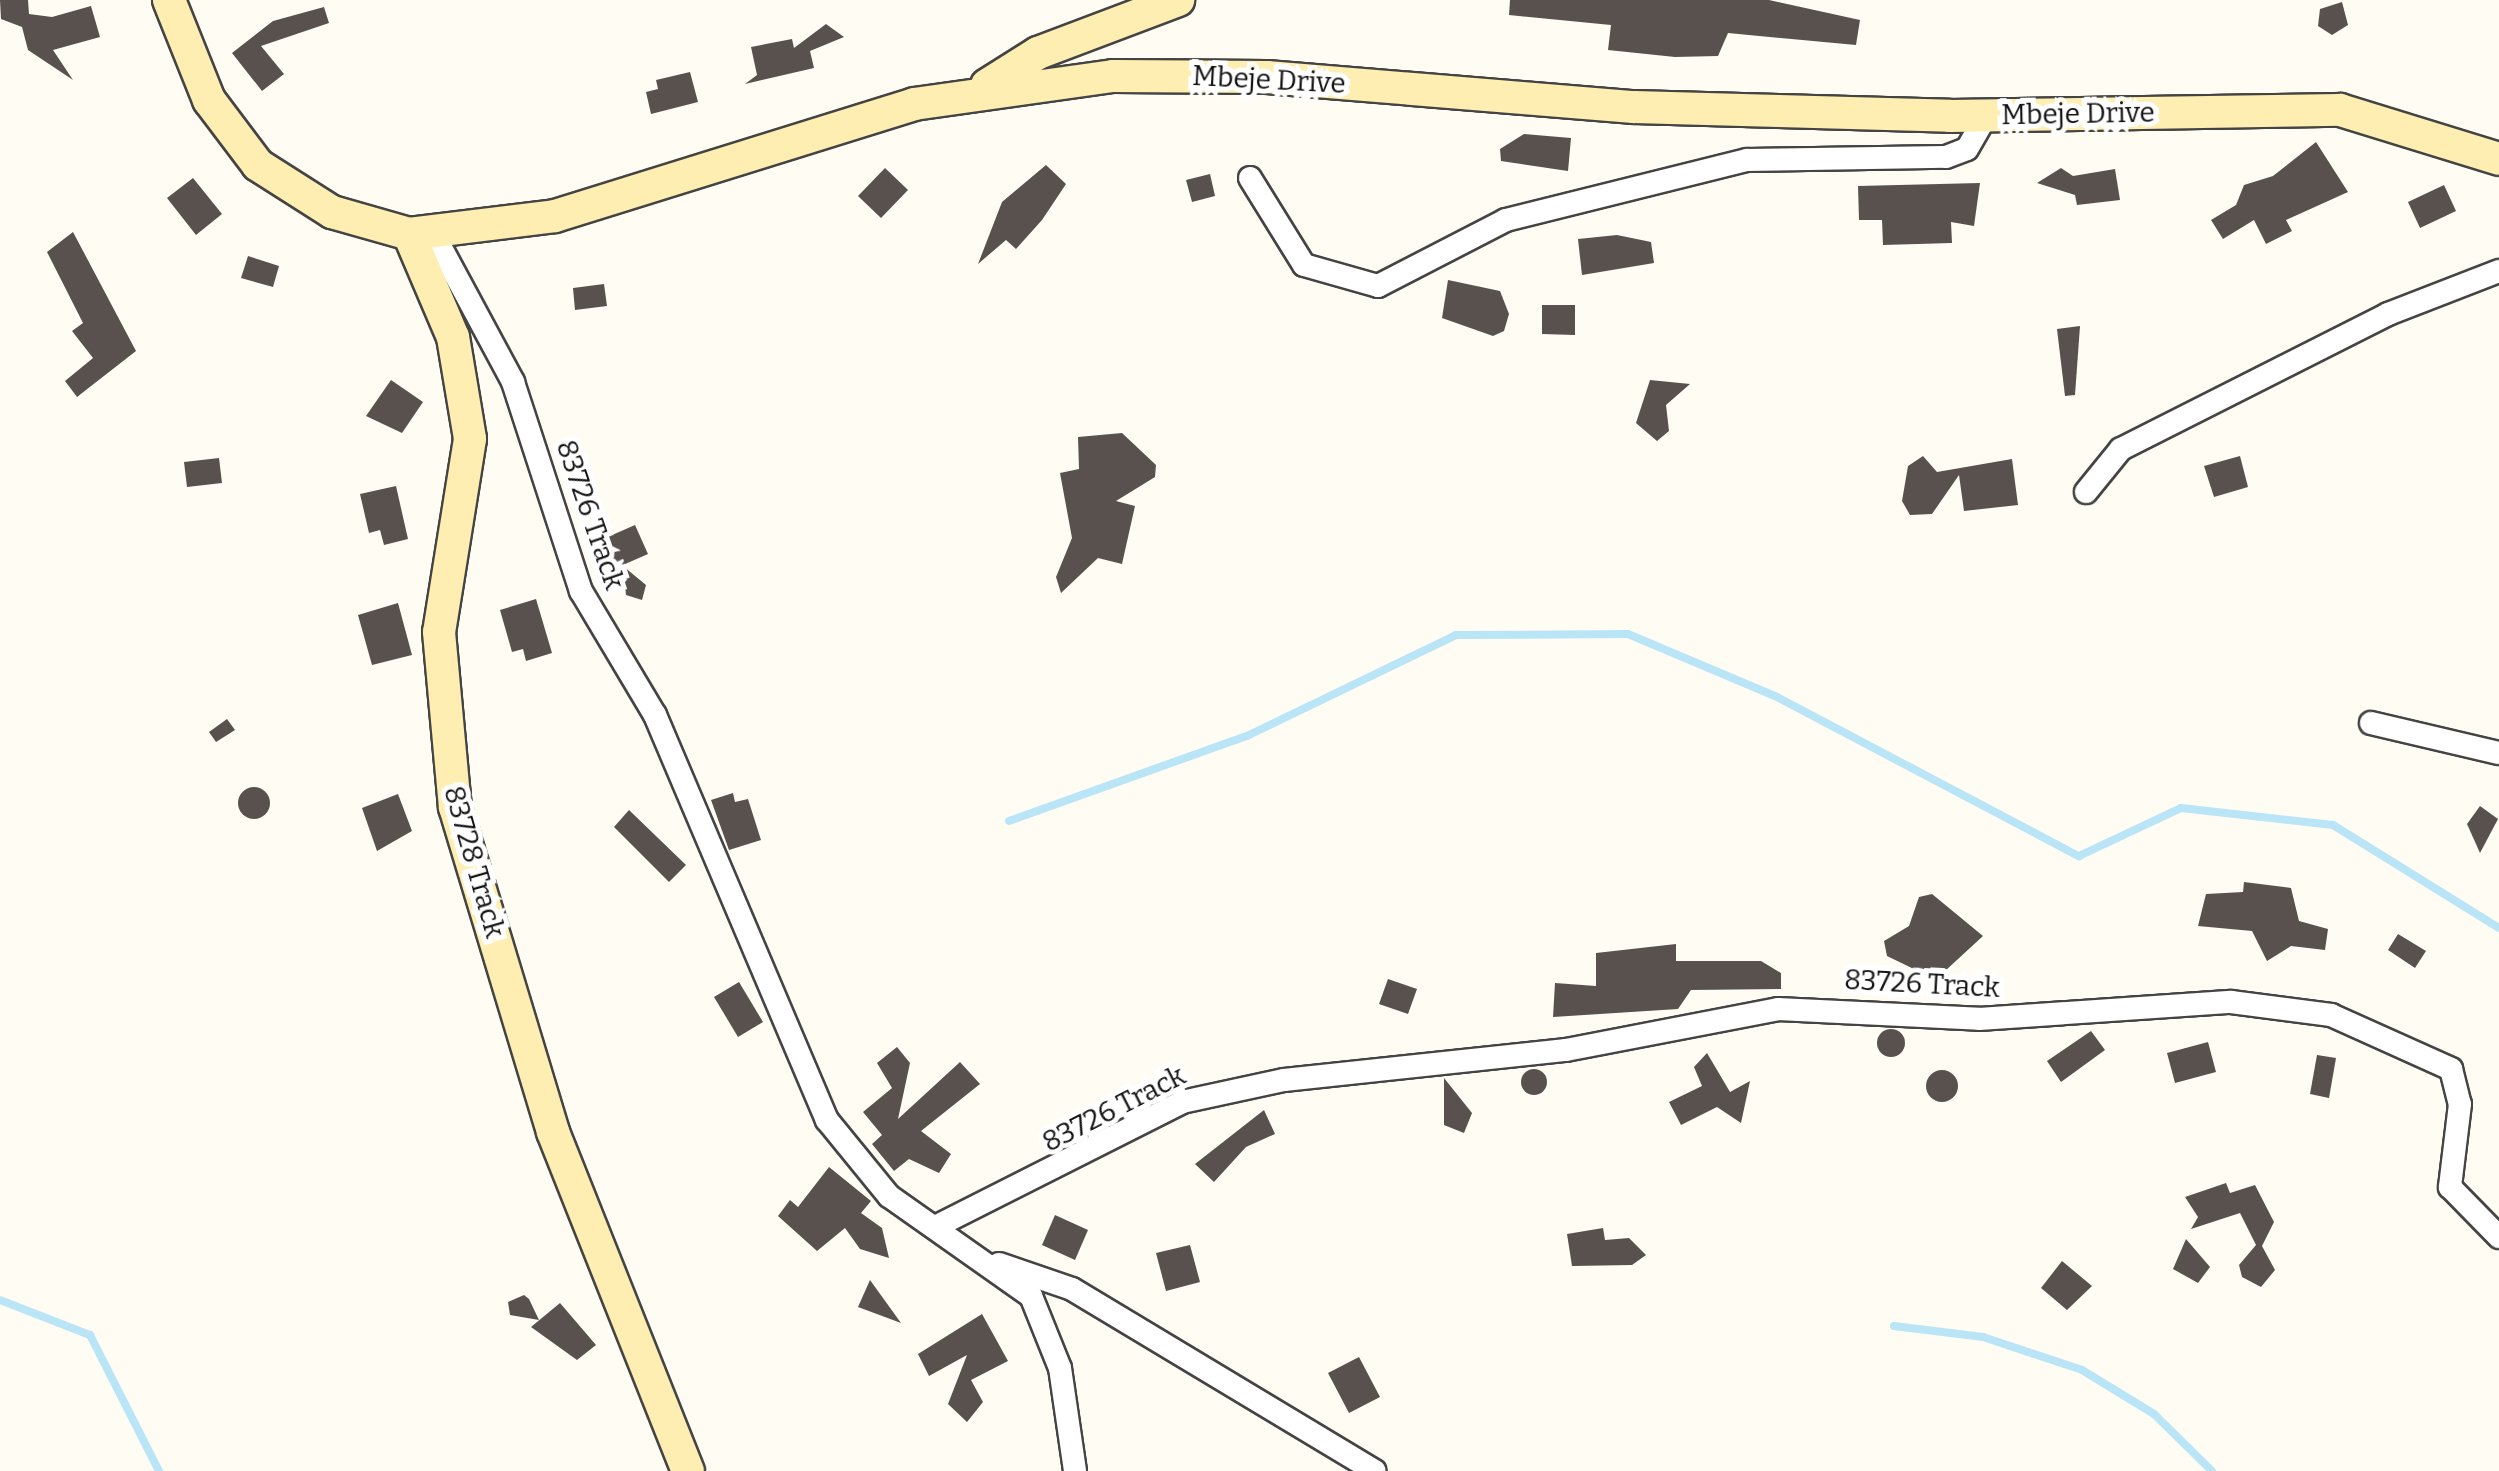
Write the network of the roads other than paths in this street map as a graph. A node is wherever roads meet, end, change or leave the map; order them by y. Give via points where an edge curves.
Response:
1 (169, 0) edge
2 (1178, 0) edge
3 (979, 91) junction
4 (1987, 115) junction
5 (2498, 158) edge
6 (1250, 178) dead end
7 (421, 234) junction
8 (2499, 271) edge
9 (2086, 492) dead end
10 (2372, 722) dead end
11 (2499, 753) edge
12 (939, 1225) junction
13 (2499, 1236) edge
14 (994, 1264) junction
15 (688, 1471) edge
16 (1075, 1471) edge
17 (1375, 1471) edge

1 - 7 street, Mbeje Drive via 209,100 258,165 332,212
2 - 3 street via 1038,53
3 - 4 street, Mbeje Drive via 1198,76 1634,107
3 - 7 street, Mbeje Drive via 555,216
4 - 5 street, Mbeje Drive via 2340,110
4 - 6 street via 1958,154 1747,160 1506,220 1378,286 1304,265
7 - 12 street, 83726 Track via 513,382 580,591 655,715 827,1120 889,1196
7 - 15 street, 83728 Track via 454,337 470,439 439,632 455,807 552,1132
8 - 9 street via 2388,314 2121,449
10 - 11 street
12 - 13 street, 83726 Track via 1206,1095 1566,1050 1778,1009 1979,1020 2278,1004 2438,1058 2460,1104 2450,1187
12 - 14 street
14 - 16 street via 1047,1326
14 - 17 street via 1072,1289

